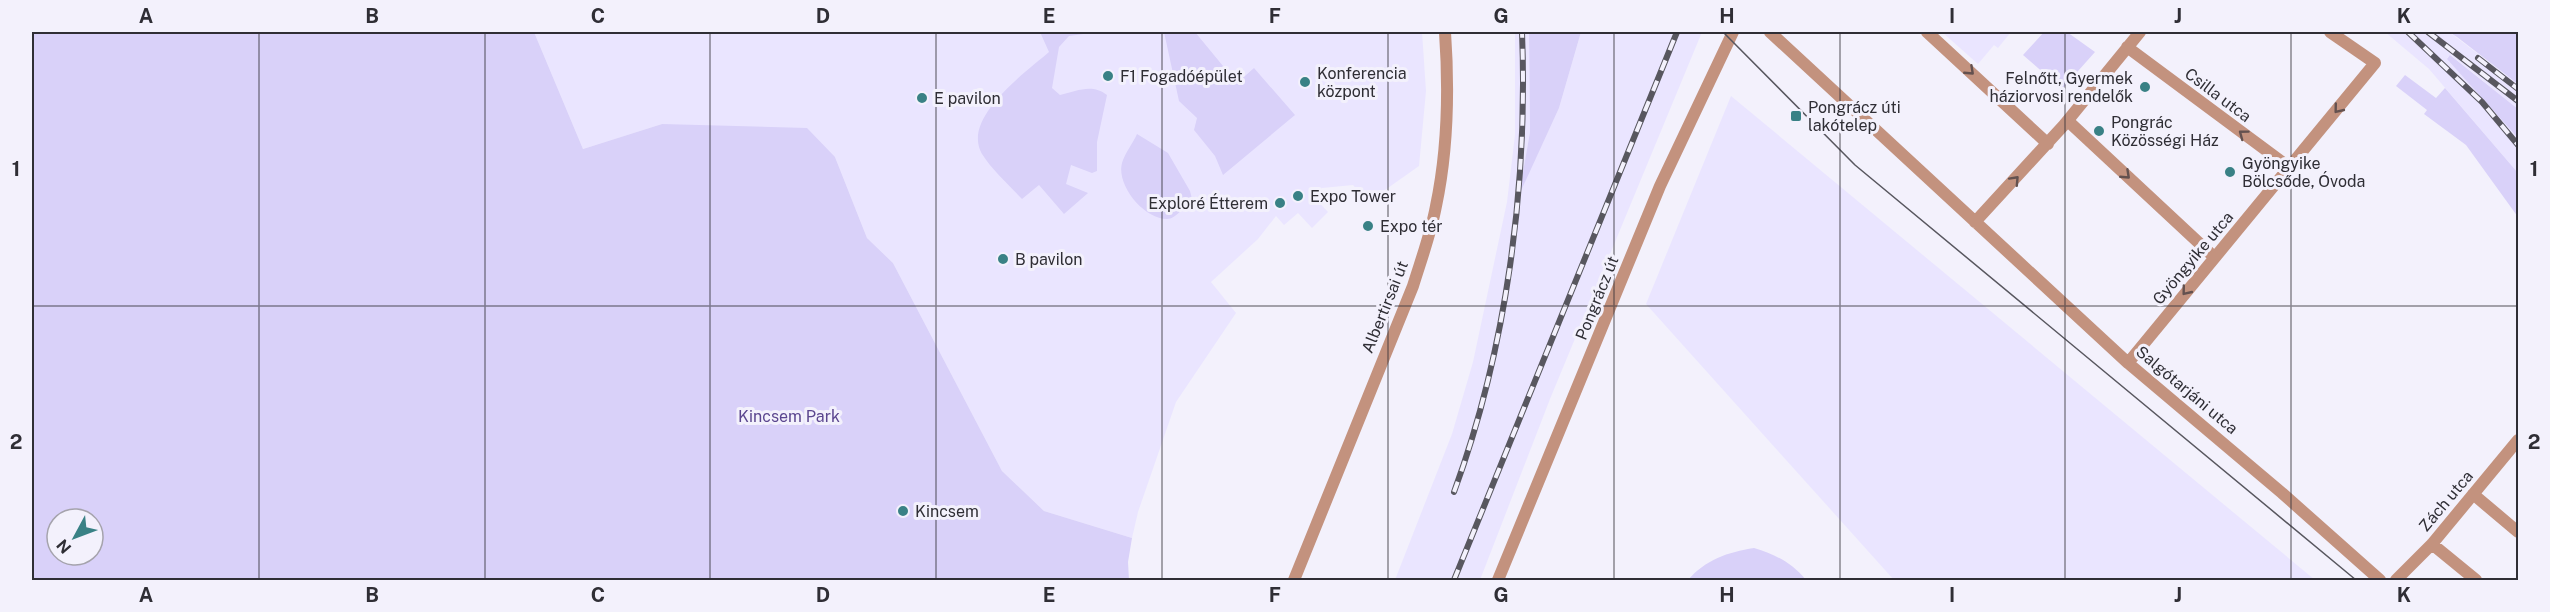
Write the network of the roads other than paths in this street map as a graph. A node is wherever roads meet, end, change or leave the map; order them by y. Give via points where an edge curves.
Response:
1 (1445, 32) edge
2 (1733, 32) edge
3 (1770, 32) edge
4 (1927, 32) edge
5 (2139, 32) edge
6 (2330, 32) edge
7 (2127, 48) junction
8 (2068, 121) junction
9 (2048, 144) junction
10 (2290, 168) junction
11 (1975, 222) junction
12 (2214, 257) junction
13 (2128, 363) junction
14 (2518, 440) edge
15 (2473, 494) junction
16 (2518, 532) edge
17 (2432, 544) junction
18 (1294, 580) edge
19 (1498, 580) edge
20 (2380, 580) edge
21 (2396, 580) edge
22 (2476, 580) edge

1 - 18 street, Albertirsai út via 1448,110 1436,207 1423,255
2 - 19 street, Pongrácz út via 1660,186
3 - 11 street, Salgótarjáni utca
4 -> 9 street
5 - 7 street
6 -> 10 street, Gyöngyike utca via 2375,63
7 - 8 street
10 -> 7 street, Csilla utca
8 - 9 street
8 -> 12 street
11 -> 9 street
10 - 12 street, Gyöngyike utca
11 - 13 street, Salgótarjáni utca
12 -> 13 street, Gyöngyike utca
13 - 20 street, Salgótarjáni utca
14 - 15 street, Zách utca
15 - 16 street
15 - 17 street, Zách utca
17 - 21 street, Zách utca
17 - 22 street

